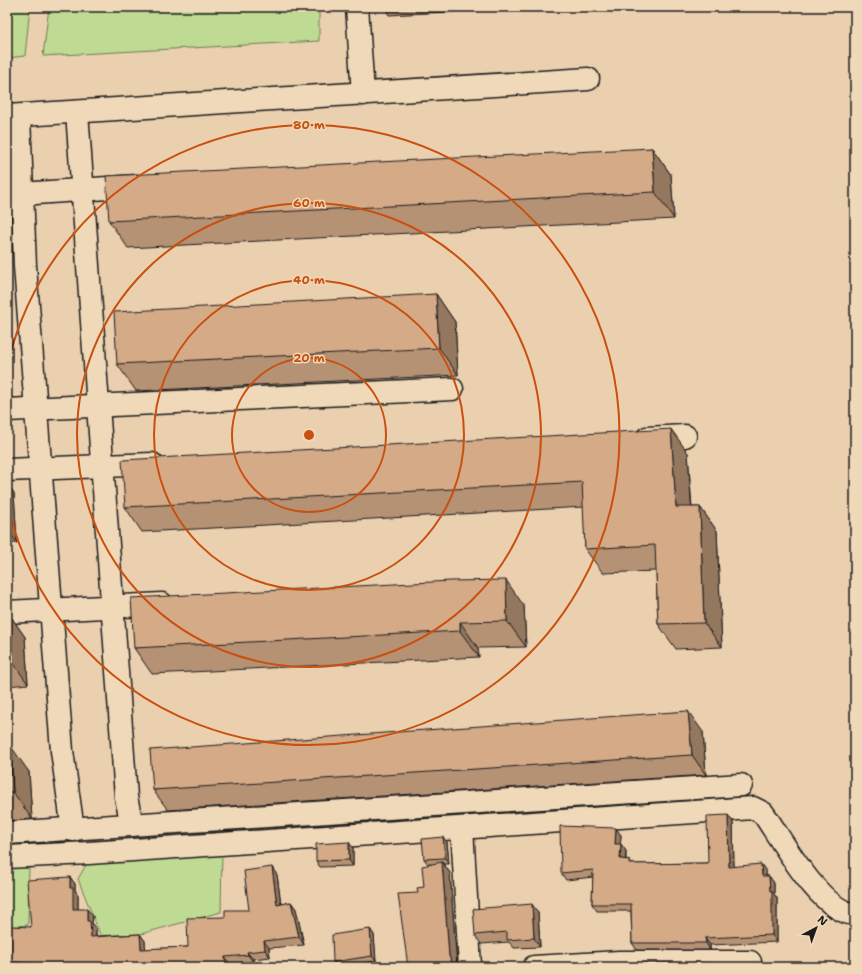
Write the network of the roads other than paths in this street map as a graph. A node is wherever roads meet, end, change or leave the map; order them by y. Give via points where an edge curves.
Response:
1 (357, 7) edge
2 (588, 80) dead end
3 (363, 94) junction
4 (77, 112) junction
5 (13, 116) edge
6 (155, 185) edge
7 (83, 190) junction
8 (21, 194) junction
9 (452, 389) dead end
10 (98, 405) junction
11 (37, 408) junction
12 (7, 410) edge
13 (685, 436) dead end
14 (629, 439) edge
15 (174, 463) edge
16 (102, 466) junction
17 (41, 468) junction
18 (7, 470) edge
19 (184, 603) edge
20 (112, 607) junction
21 (52, 609) junction
22 (7, 612) edge
23 (741, 785) dead end
24 (132, 824) junction
25 (462, 828) junction
26 (73, 830) junction
27 (7, 833) edge
28 (7, 856) edge
29 (855, 914) edge
30 (750, 962) dead end
31 (470, 967) edge
32 (534, 967) edge

1 - 3 street
2 - 3 street
3 - 4 street
4 - 5 street
4 - 7 street
5 - 8 street
6 - 7 street
7 - 8 street
7 - 10 street
8 - 11 street
9 - 10 street
10 - 11 street
10 - 16 street
11 - 12 street
11 - 17 street
13 - 14 street
15 - 16 street
16 - 17 street
16 - 20 street
17 - 18 street
17 - 21 street
19 - 20 street
20 - 21 street
20 - 24 street via 126,797
21 - 22 street
21 - 26 street via 62,752
23 - 24 street
24 - 26 street
25 - 28 street
25 - 29 street via 753,808 764,814 805,877 828,902 850,914
25 - 31 street
26 - 27 street
30 - 32 street via 619,962

